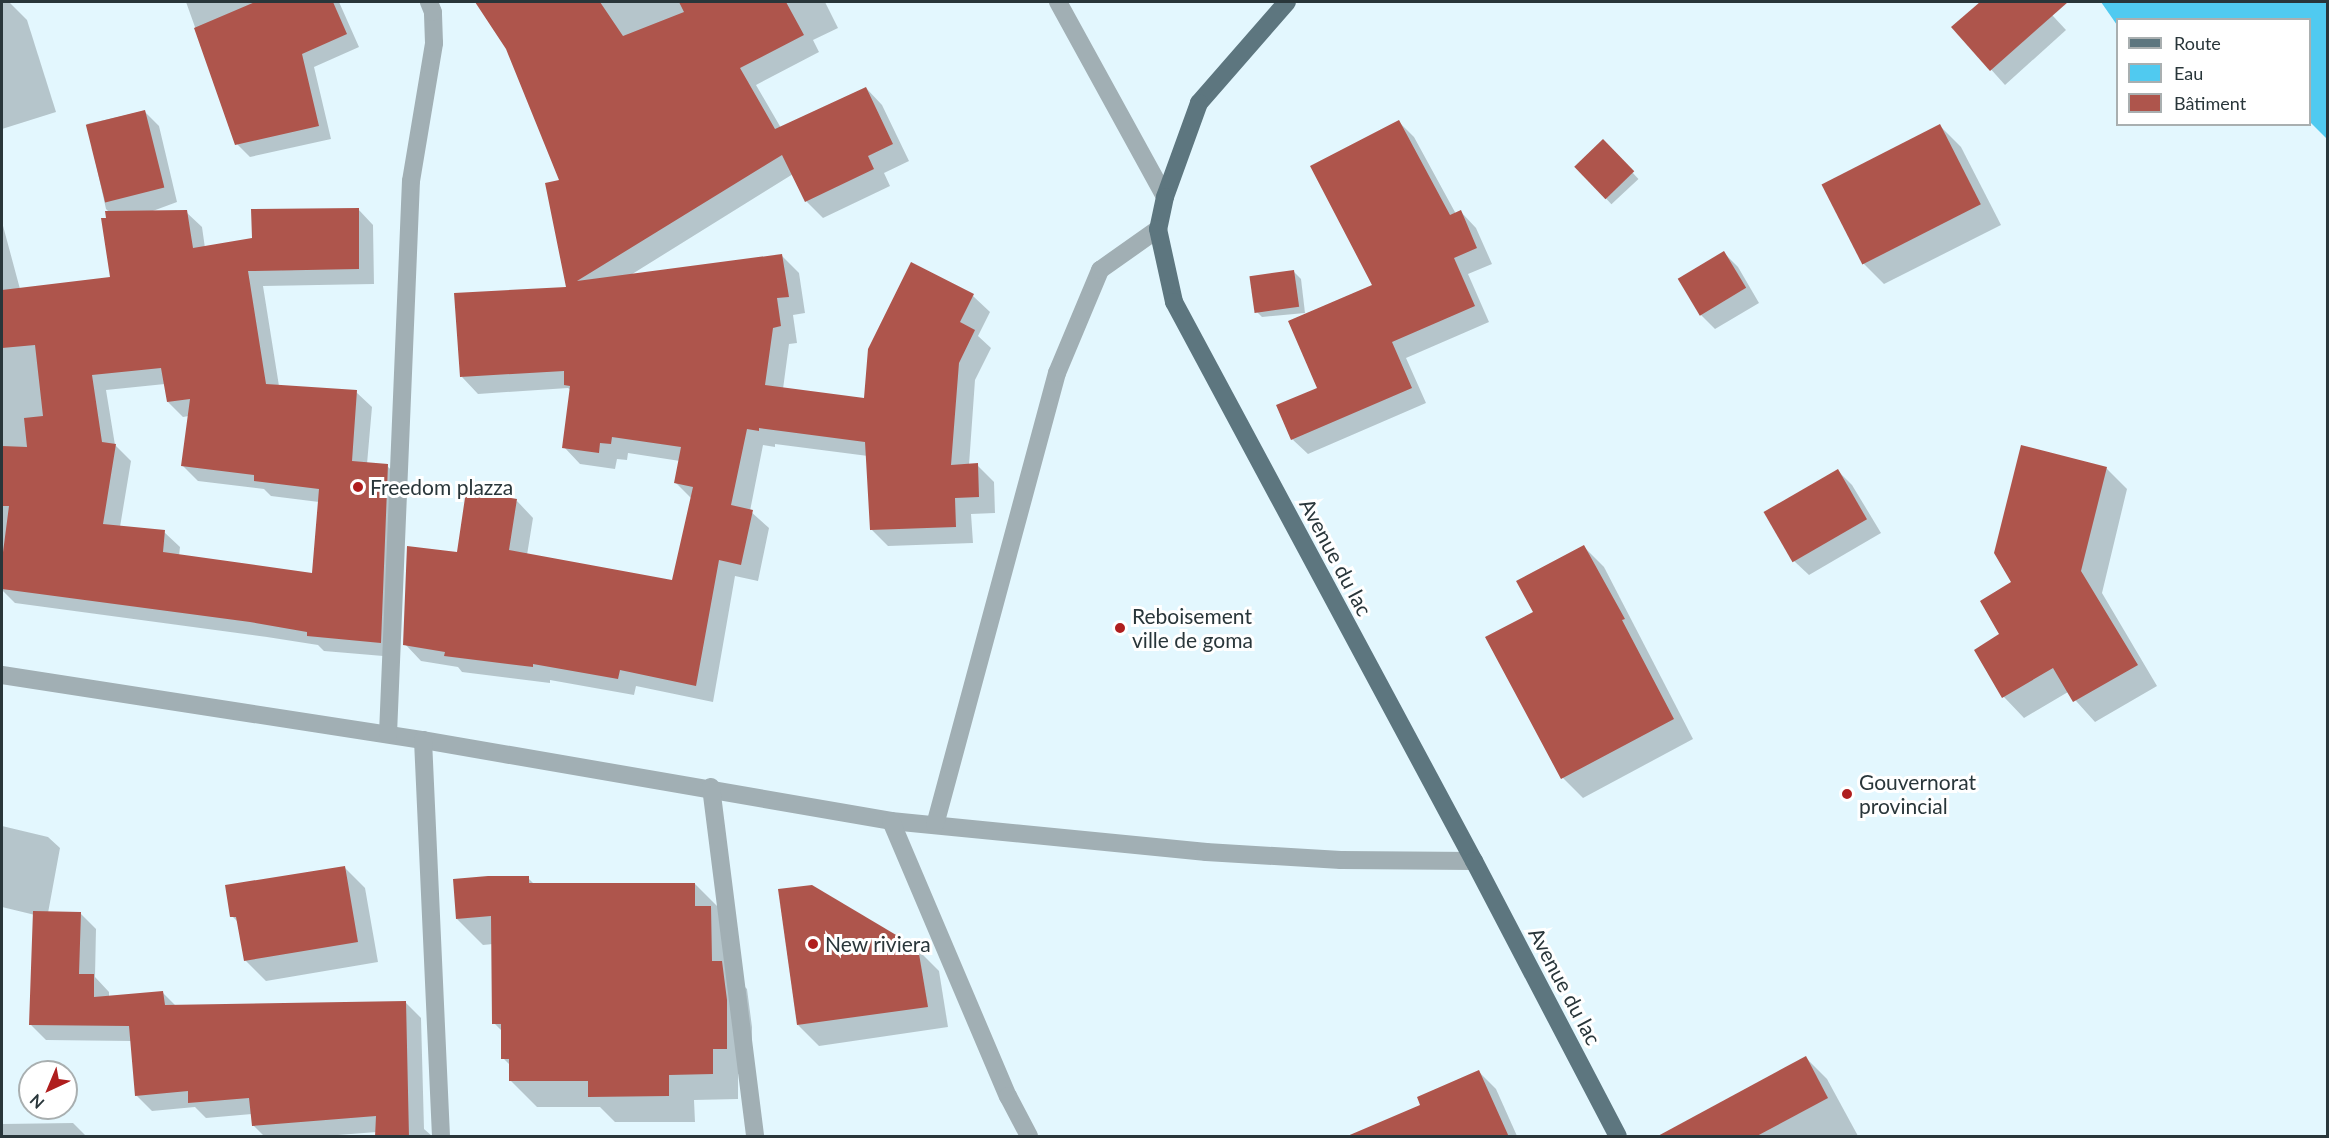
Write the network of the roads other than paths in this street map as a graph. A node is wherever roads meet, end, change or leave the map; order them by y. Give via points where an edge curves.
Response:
1 (429, 2) edge
2 (1058, 2) edge
3 (1287, 2) edge
4 (1165, 197) junction
5 (1158, 229) junction
6 (2, 675) edge
7 (388, 734) junction
8 (423, 740) junction
9 (711, 788) junction
10 (891, 821) junction
11 (935, 825) junction
12 (1474, 861) junction
13 (441, 1137) edge
14 (755, 1137) edge
15 (1029, 1137) edge
16 (1618, 1137) edge

1 - 7 street via 434,43 411,181
2 - 4 street
3 - 4 main road, Avenue du lac via 1199,103
4 - 5 main road, Avenue du lac
5 - 11 street via 1100,270 1057,373
5 - 12 main road, Avenue du lac via 1174,302
6 - 7 street
7 - 8 street
8 - 9 street
8 - 13 street
9 - 10 street
9 - 14 street
10 - 11 street
10 - 15 street
11 - 12 street via 1206,852 1341,860
12 - 16 main road, Avenue du lac

